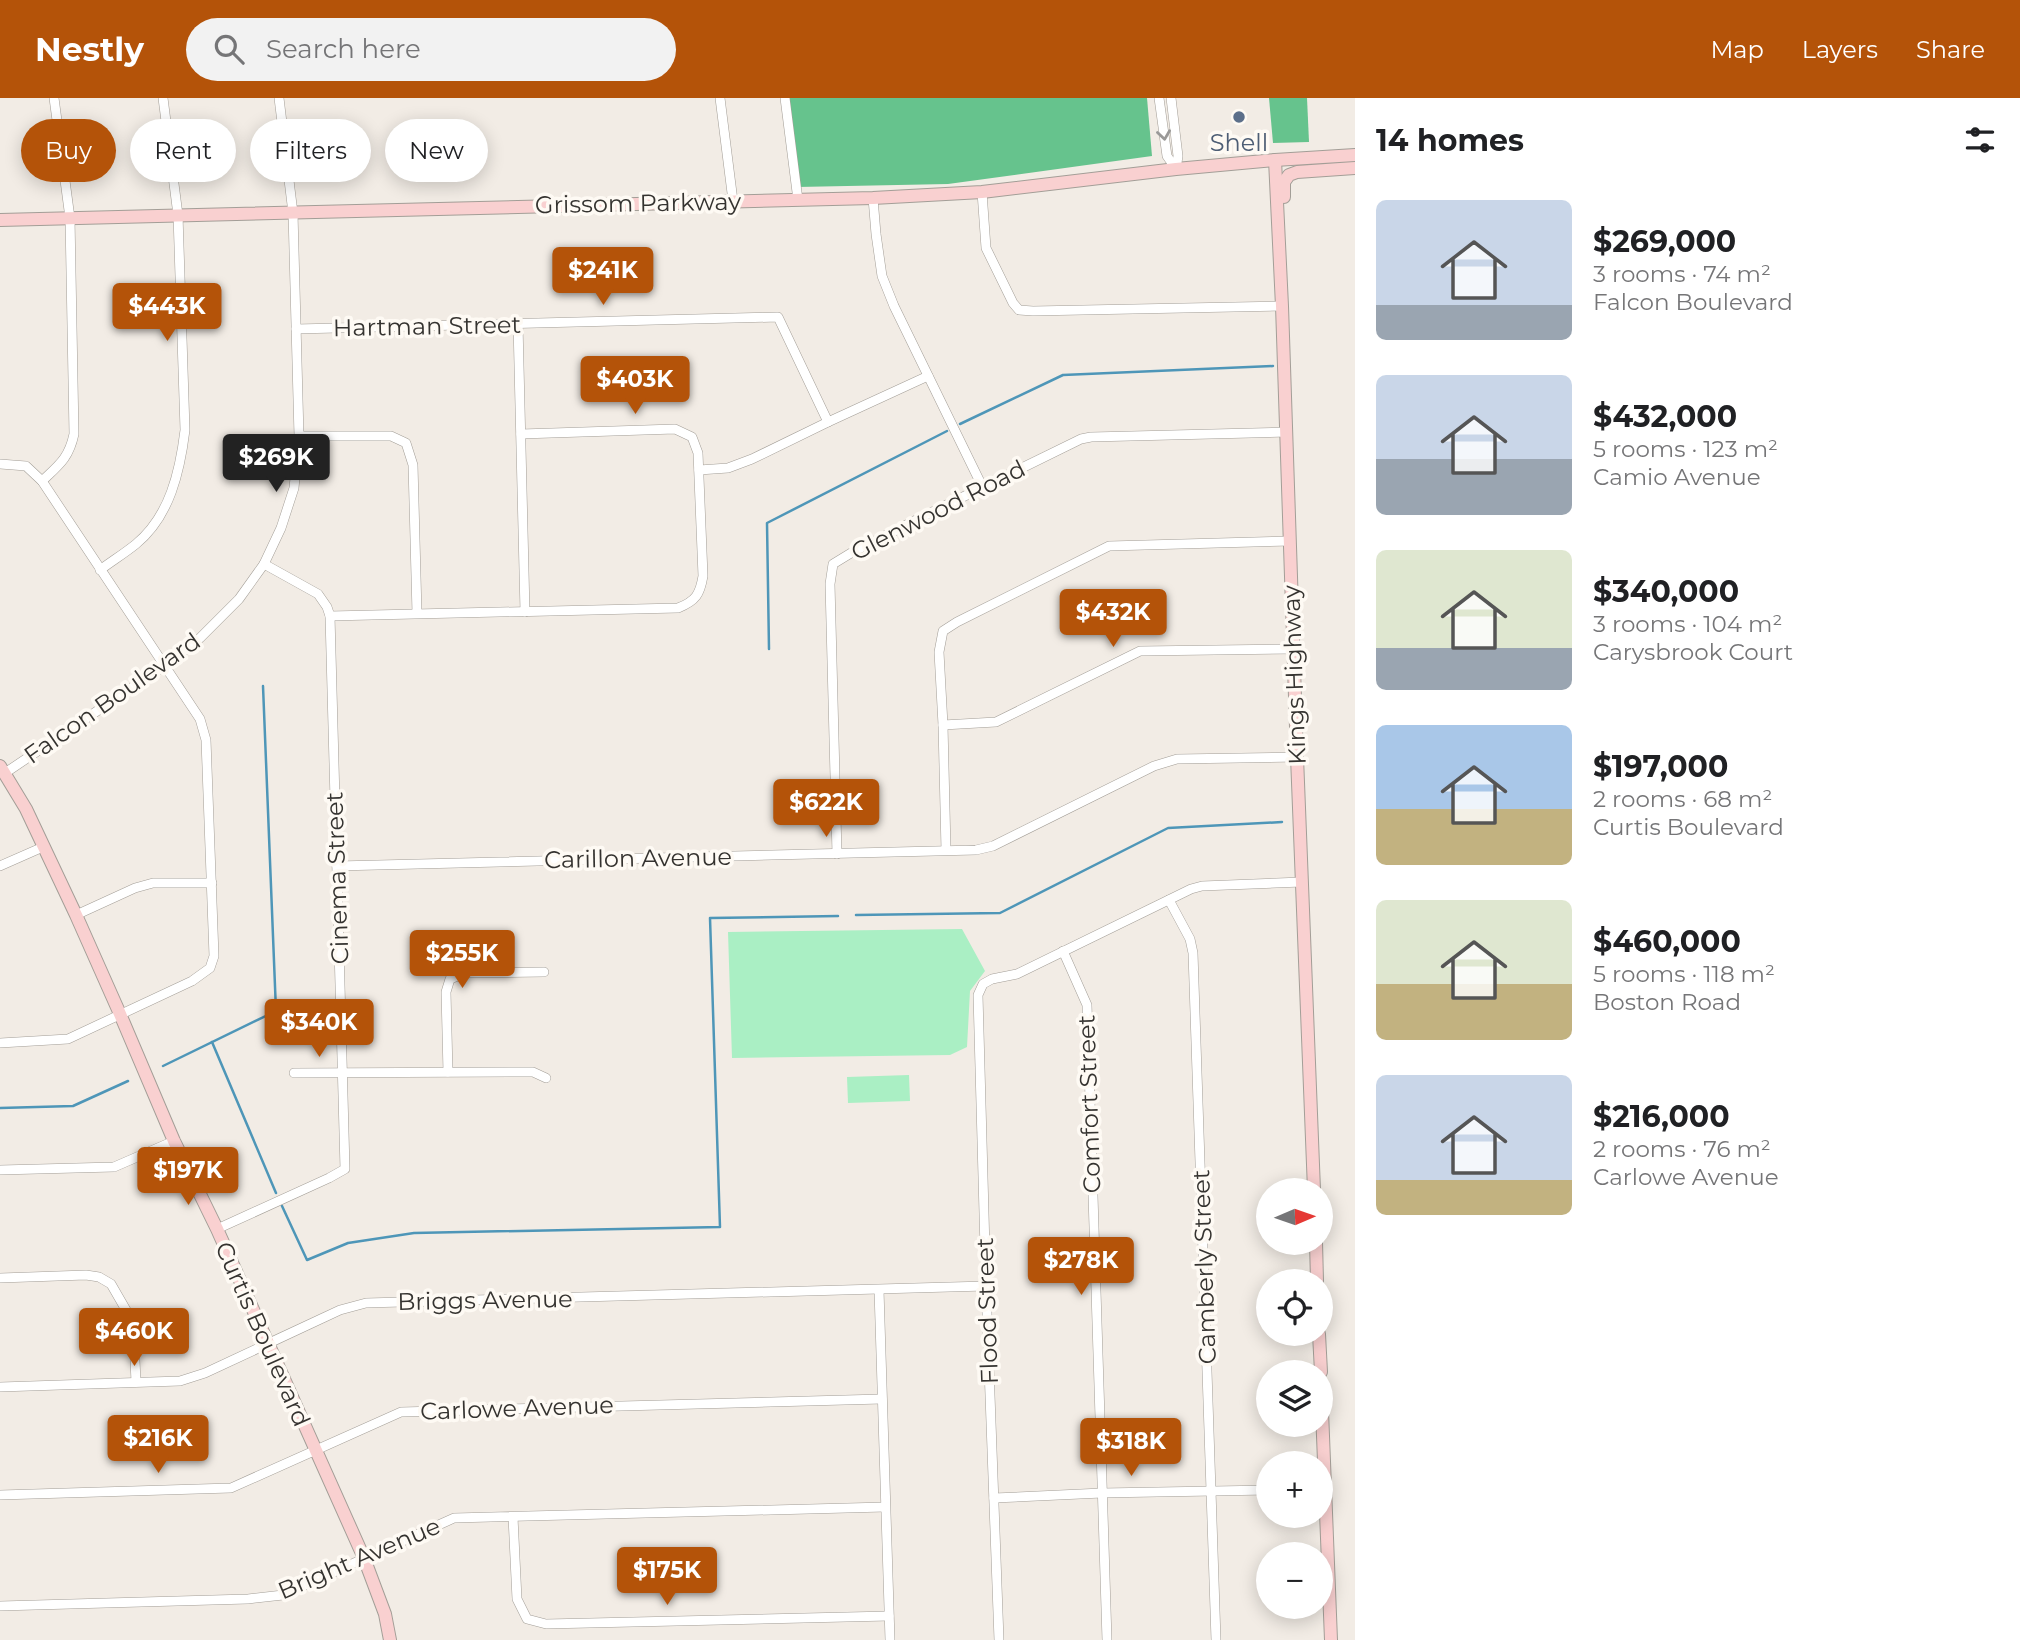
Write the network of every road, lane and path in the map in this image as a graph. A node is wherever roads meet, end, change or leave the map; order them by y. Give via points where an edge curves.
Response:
1 (54, 98) edge
2 (163, 98) edge
3 (279, 98) edge
4 (720, 98) edge
5 (785, 98) edge
6 (1159, 98) edge
7 (1171, 98) edge
8 (1355, 155) edge
9 (1275, 160) junction
10 (1355, 167) edge
11 (1176, 169) junction
12 (982, 192) junction
13 (873, 198) junction
14 (798, 200) junction
15 (733, 201) junction
16 (293, 213) junction
17 (178, 215) junction
18 (70, 218) junction
19 (0, 220) edge
20 (1279, 246) junction
21 (1282, 306) junction
22 (518, 324) junction
23 (296, 329) junction
24 (928, 376) junction
25 (828, 422) junction
26 (1287, 432) junction
27 (521, 434) junction
28 (299, 436) junction
29 (0, 464) edge
30 (699, 470) junction
31 (42, 481) junction
32 (982, 486) junction
33 (1290, 541) junction
34 (264, 564) junction
35 (100, 570) junction
36 (525, 612) junction
37 (417, 613) junction
38 (330, 616) junction
39 (1293, 649) junction
40 (164, 666) junction
41 (943, 725) junction
42 (1297, 757) junction
43 (3, 769) edge
44 (43, 847) junction
45 (946, 850) junction
46 (837, 854) junction
47 (0, 866) edge
48 (337, 866) junction
49 (1302, 882) junction
50 (212, 883) junction
51 (1169, 900) junction
52 (76, 915) junction
53 (1063, 951) junction
54 (544, 972) dead end
55 (120, 1014) junction
56 (0, 1043) edge
57 (448, 1072) junction
58 (294, 1073) dead end
59 (344, 1074) junction
60 (546, 1078) dead end
61 (174, 1141) junction
62 (0, 1170) edge
63 (1314, 1178) edge
64 (217, 1229) junction
65 (0, 1278) edge
66 (986, 1286) junction
67 (879, 1290) junction
68 (268, 1344) junction
69 (136, 1382) junction
70 (0, 1387) edge
71 (881, 1399) junction
72 (315, 1451) junction
73 (1256, 1490) edge
74 (1211, 1491) junction
75 (1102, 1493) junction
76 (0, 1495) edge
77 (994, 1498) junction
78 (885, 1507) junction
79 (513, 1517) junction
80 (1325, 1528) edge
81 (364, 1558) junction
82 (0, 1606) edge
83 (889, 1616) junction
84 (390, 1640) edge
85 (890, 1640) edge
86 (999, 1640) edge
87 (1107, 1640) edge
88 (1216, 1640) edge
89 (1331, 1640) edge

1 - 18 street
2 - 17 street
3 - 16 street, Falcon Boulevard
4 - 15 street
5 - 14 street
6 -> 11 street via 1167,156
7 - 11 street
8 - 9 street, Grissom Parkway
9 - 10 street, Grissom Parkway
9 - 11 street, Grissom Parkway
9 - 20 street, Kings Highway
10 - 20 street via 1289,175 1284,182 1284,231
11 - 12 street, Grissom Parkway
12 - 13 street, Grissom Parkway
12 - 21 street via 986,248 1019,310
13 - 14 street, Grissom Parkway
13 - 24 street via 882,276
14 - 15 street, Grissom Parkway
15 - 16 street, Grissom Parkway
16 - 17 street, Grissom Parkway
16 - 23 street, Falcon Boulevard
17 - 18 street, Grissom Parkway
17 - 35 street via 182,459 161,516 138,542
18 - 19 street, Grissom Parkway
18 - 31 street via 74,435 63,462
20 - 21 street, Kings Highway
21 - 26 street, Kings Highway
22 - 23 street, Hartman Street
22 - 25 street, Hartman Street via 778,317
22 - 27 street
23 - 28 street, Falcon Boulevard
24 - 25 street
24 - 32 street
25 - 30 street via 728,468
26 - 32 street, Glenwood Road via 1091,437
26 - 33 street, Kings Highway
27 - 30 street via 675,429 692,437
27 - 36 street
28 - 34 street, Falcon Boulevard via 294,488
28 - 37 street via 391,436 406,443 414,465
29 - 31 street via 26,466
30 - 36 street via 703,576 691,603 678,608
31 - 35 street
32 - 46 street, Glenwood Road via 833,565
33 - 39 street, Kings Highway
33 - 41 street via 1109,546 957,622 943,631 939,652
34 - 38 street via 318,594
34 - 40 street, Falcon Boulevard via 239,599
35 - 40 street
36 - 37 street
37 - 38 street
38 - 48 street, Cinema Street
39 - 41 street via 1140,651 996,722
39 - 42 street, Kings Highway
40 - 43 street, Falcon Boulevard
40 - 50 street via 200,719 206,740
41 - 45 street
42 - 45 street, Carillon Avenue via 1177,759 1154,766 993,846
42 - 49 street, Kings Highway
43 - 44 street, Curtis Boulevard
44 - 47 street
44 - 52 street, Curtis Boulevard
45 - 46 street, Carillon Avenue
46 - 48 street, Carillon Avenue
48 - 59 street, Cinema Street
49 - 51 street via 1202,886
49 - 63 street, Kings Highway
50 - 52 street via 153,883
50 - 55 street via 214,956 210,968
51 - 53 street
51 - 74 street, Camberly Street via 1193,953
52 - 55 street, Curtis Boulevard
53 - 66 street, Flood Street via 1017,974 992,979 978,995
53 - 75 street, Comfort Street via 1087,1005
54 - 57 street via 465,972 450,979 446,992
55 - 56 street via 68,1039
55 - 61 street, Curtis Boulevard
57 - 59 street
57 - 60 street via 533,1072
58 - 59 street
59 - 64 street, Cinema Street via 345,1168
61 - 62 street via 114,1167
61 - 64 street, Curtis Boulevard
64 - 68 street, Curtis Boulevard
65 - 69 street via 86,1275 111,1284 134,1339
66 - 67 street, Briggs Avenue
66 - 77 street, Flood Street
67 - 68 street, Briggs Avenue via 366,1303 340,1310
67 - 71 street
68 - 69 street, Briggs Avenue via 180,1381
68 - 72 street, Curtis Boulevard
69 - 70 street, Briggs Avenue
71 - 72 street, Carlowe Avenue via 401,1412
71 - 78 street
72 - 76 street, Carlowe Avenue via 231,1488
72 - 81 street, Curtis Boulevard
73 - 74 street
74 - 75 street
74 - 88 street, Camberly Street
75 - 77 street
75 - 87 street, Comfort Street
77 - 86 street, Flood Street
78 - 79 street, Bright Avenue
78 - 83 street
79 - 81 street, Bright Avenue via 454,1518
79 - 83 street via 517,1599 527,1619 546,1625
80 - 89 street
81 - 82 street, Bright Avenue via 283,1595
81 - 84 street, Curtis Boulevard
83 - 85 street

